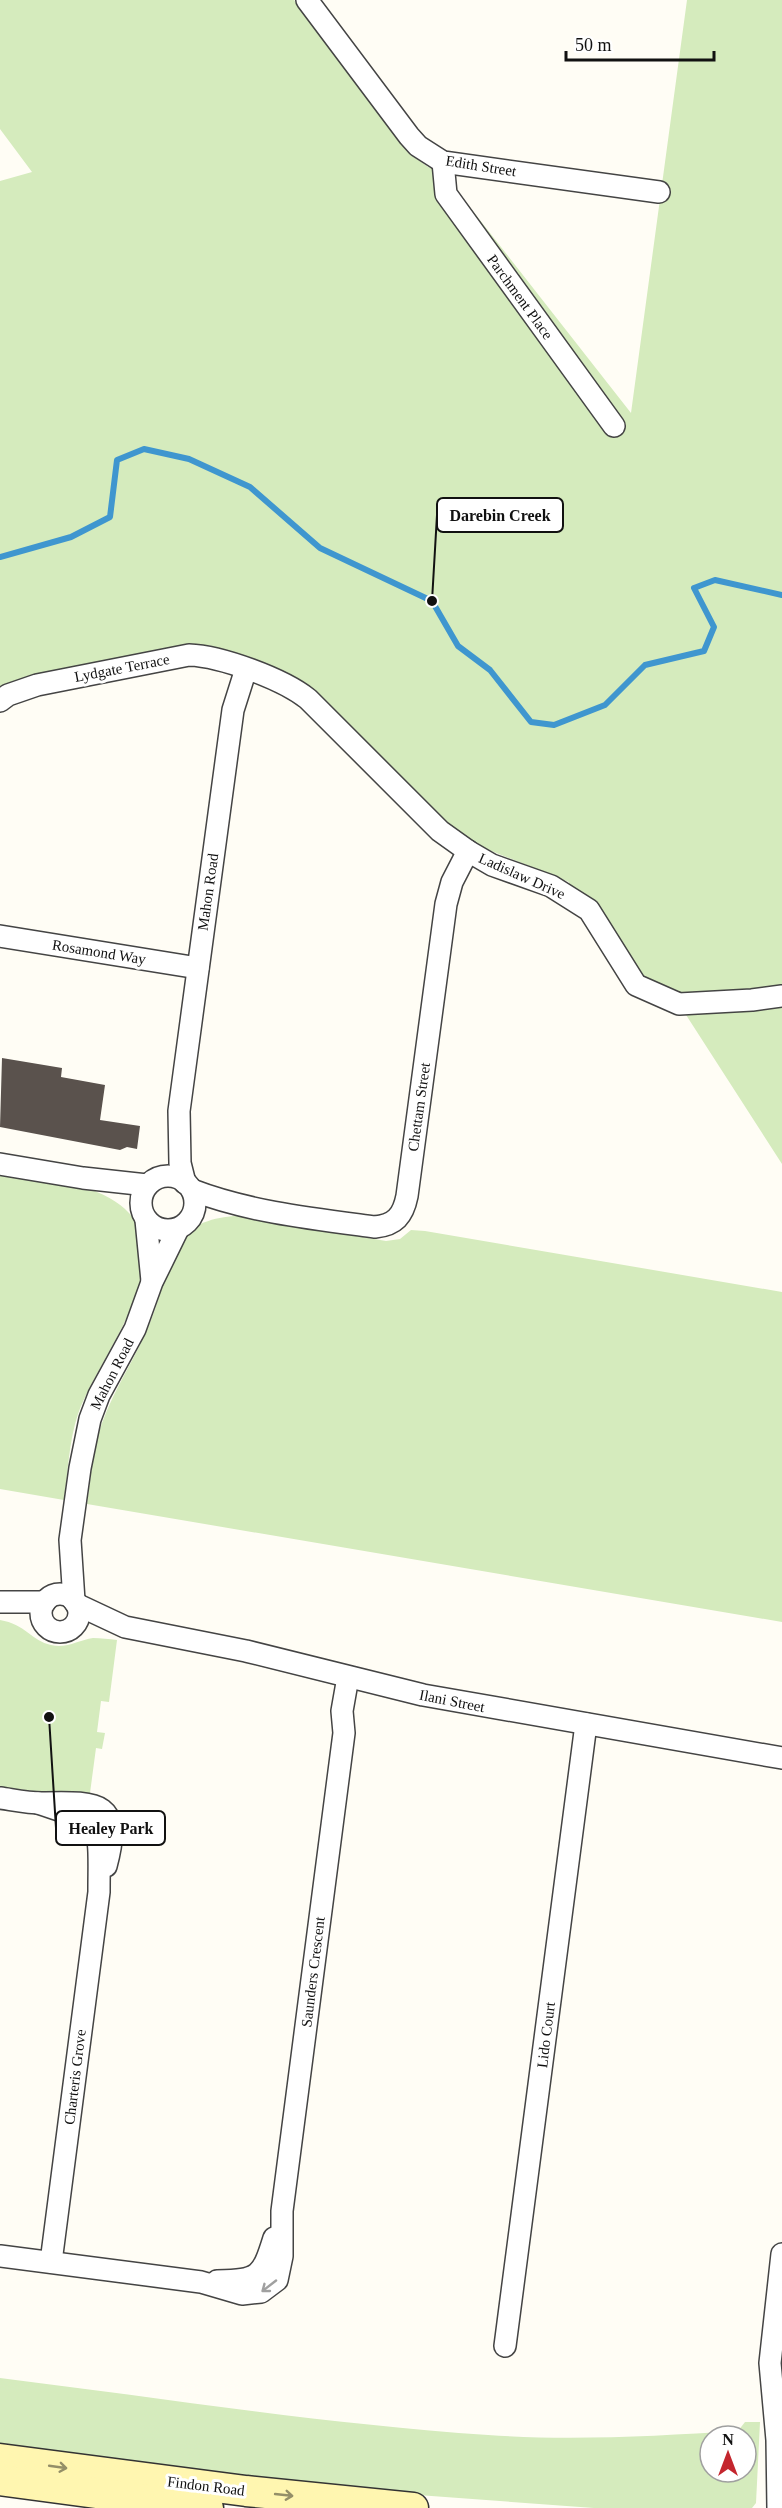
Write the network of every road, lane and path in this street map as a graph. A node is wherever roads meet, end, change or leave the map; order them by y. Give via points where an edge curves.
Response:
1 (307, 0) edge
2 (443, 162) junction
3 (659, 192) dead end
4 (614, 426) dead end
5 (246, 669) junction
6 (0, 701) edge
7 (468, 851) junction
8 (0, 936) edge
9 (198, 968) junction
10 (782, 996) edge
11 (179, 1117) junction
12 (0, 1164) edge
13 (82, 1178) junction
14 (152, 1181) junction
15 (188, 1186) junction
16 (254, 1208) junction
17 (143, 1213) junction
18 (184, 1224) junction
19 (152, 1282) junction
20 (70, 1540) junction
21 (0, 1602) edge
22 (75, 1602) junction
23 (46, 1607) junction
24 (0, 1609) edge
25 (125, 1627) junction
26 (70, 1629) junction
27 (356, 1679) junction
28 (586, 1724) junction
29 (782, 1758) edge
30 (0, 1798) edge
31 (0, 2256) edge
32 (51, 2262) junction
33 (781, 2267) edge
34 (505, 2346) dead end
35 (0, 2459) edge
36 (0, 2480) edge
37 (244, 2500) edge
38 (208, 2508) edge
39 (413, 2508) edge
40 (778, 2508) edge

1 - 2 street, Edith Street via 418,146
2 - 3 street, Edith Street
2 - 4 street, Parchment Place via 446,194
5 - 6 street, Lydgate Terrace via 189,655 38,685
5 - 7 street, Ladislaw Drive via 303,694 440,831
5 - 9 street, Mahon Road via 233,710
7 - 10 street, Ladislaw Drive via 492,865 551,886 589,910 636,984 657,994 679,1004
7 - 16 street, Chettam Street via 446,904 407,1196 401,1215 394,1222 375,1227
8 - 9 street, Rosamond Way
9 - 11 street, Mahon Road
11 - 14 street, Mahon Road
11 - 15 street, Mahon Road via 180,1163
12 - 13 street
13 - 14 street
13 - 17 street
14 - 15 street via 172,1176
14 - 17 street via 140,1199
15 - 16 street, Chettam Street via 213,1198
15 - 18 street via 195,1205
16 - 18 street, Chettam Street via 215,1212
17 - 18 street via 160,1230
17 - 19 street, Mahon Road
18 - 19 street, Mahon Road
19 - 20 street, Mahon Road via 135,1329 90,1419
20 - 22 street, Mahon Road
20 - 23 street, Mahon Road
21 - 23 street
22 - 23 street via 59,1595
22 - 25 street, Ilani Street
22 - 26 street via 79,1615
23 - 24 street
23 - 26 street via 52,1631
25 - 26 street, Ilani Street
25 - 27 street, Ilani Street via 212,1643
27 - 28 street, Ilani Street via 486,1708
27 - 32 street, Saunders Crescent via 356,1706 344,1733 282,2211 281,2269 277,2280 261,2292 242,2294 201,2282
28 - 29 street, Ilani Street
28 - 34 street, Lido Court
30 - 32 street, Charteris Grove via 90,1803 98,1806 110,1821 113,1839 99,1892
31 - 32 street, Saunders Crescent
33 - 40 street via 770,2363
35 -> 37 main road, Findon Road
36 - 38 main road, Findon Road
37 -> 39 main road, Findon Road

